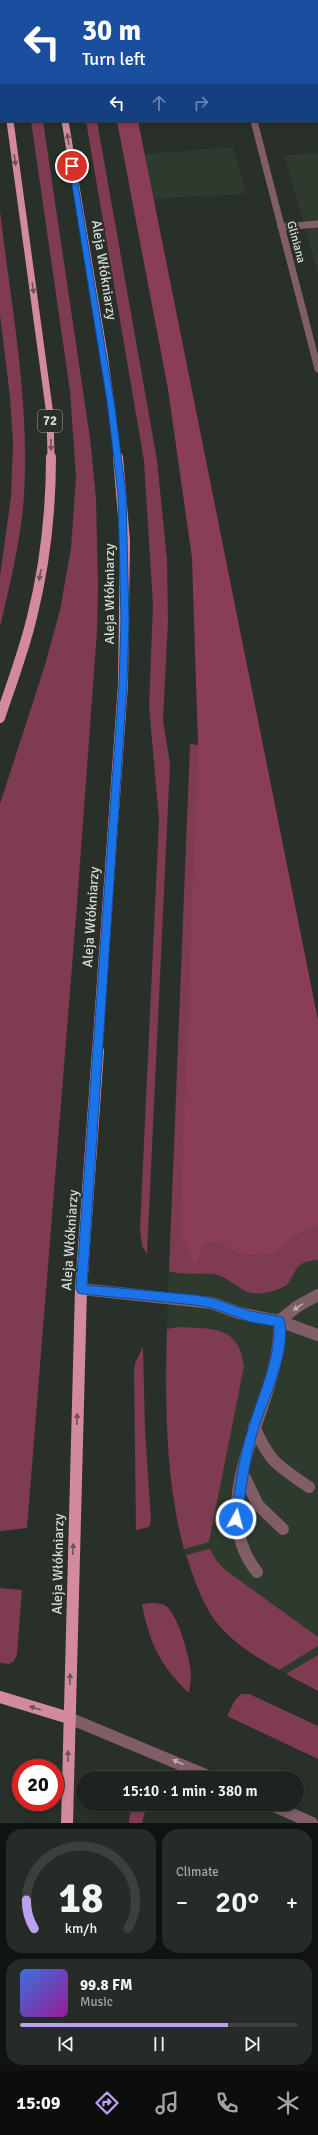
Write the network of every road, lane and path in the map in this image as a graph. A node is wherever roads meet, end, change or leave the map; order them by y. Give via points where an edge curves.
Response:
1 (10, 122) edge
2 (65, 122) edge
3 (254, 122) edge
4 (318, 224) edge
5 (281, 227) junction
6 (318, 369) edge
7 (0, 718) edge
8 (82, 1289) junction
9 (318, 1296) edge
10 (279, 1321) junction
11 (318, 1335) edge
12 (254, 1426) junction
13 (242, 1473) junction
14 (309, 1487) dead end
15 (283, 1529) dead end
16 (257, 1572) dead end
17 (0, 1697) edge
18 (69, 1718) junction
19 (198, 1771) edge
20 (285, 1811) edge
21 (67, 1823) edge
22 (312, 1823) edge

1 -> 7 main road, 72 via 50,415 51,485 32,618
8 -> 2 main road, Aleja Włókniarzy via 123,684 125,540 111,408
3 - 5 street, Gliniana
4 - 5 street
5 - 6 street, Gliniana
8 - 10 street via 195,1300 253,1317
18 -> 8 main road, Aleja Włókniarzy
9 -> 10 street via 298,1306
10 - 11 street
10 - 12 street via 280,1339 276,1363
12 - 13 street
12 - 14 street via 264,1450 277,1465
13 - 15 street via 255,1502 268,1518
13 - 16 street via 236,1519 245,1557
18 -> 17 main road
19 -> 18 street
21 -> 18 main road, Aleja Włókniarzy
20 - 22 street

